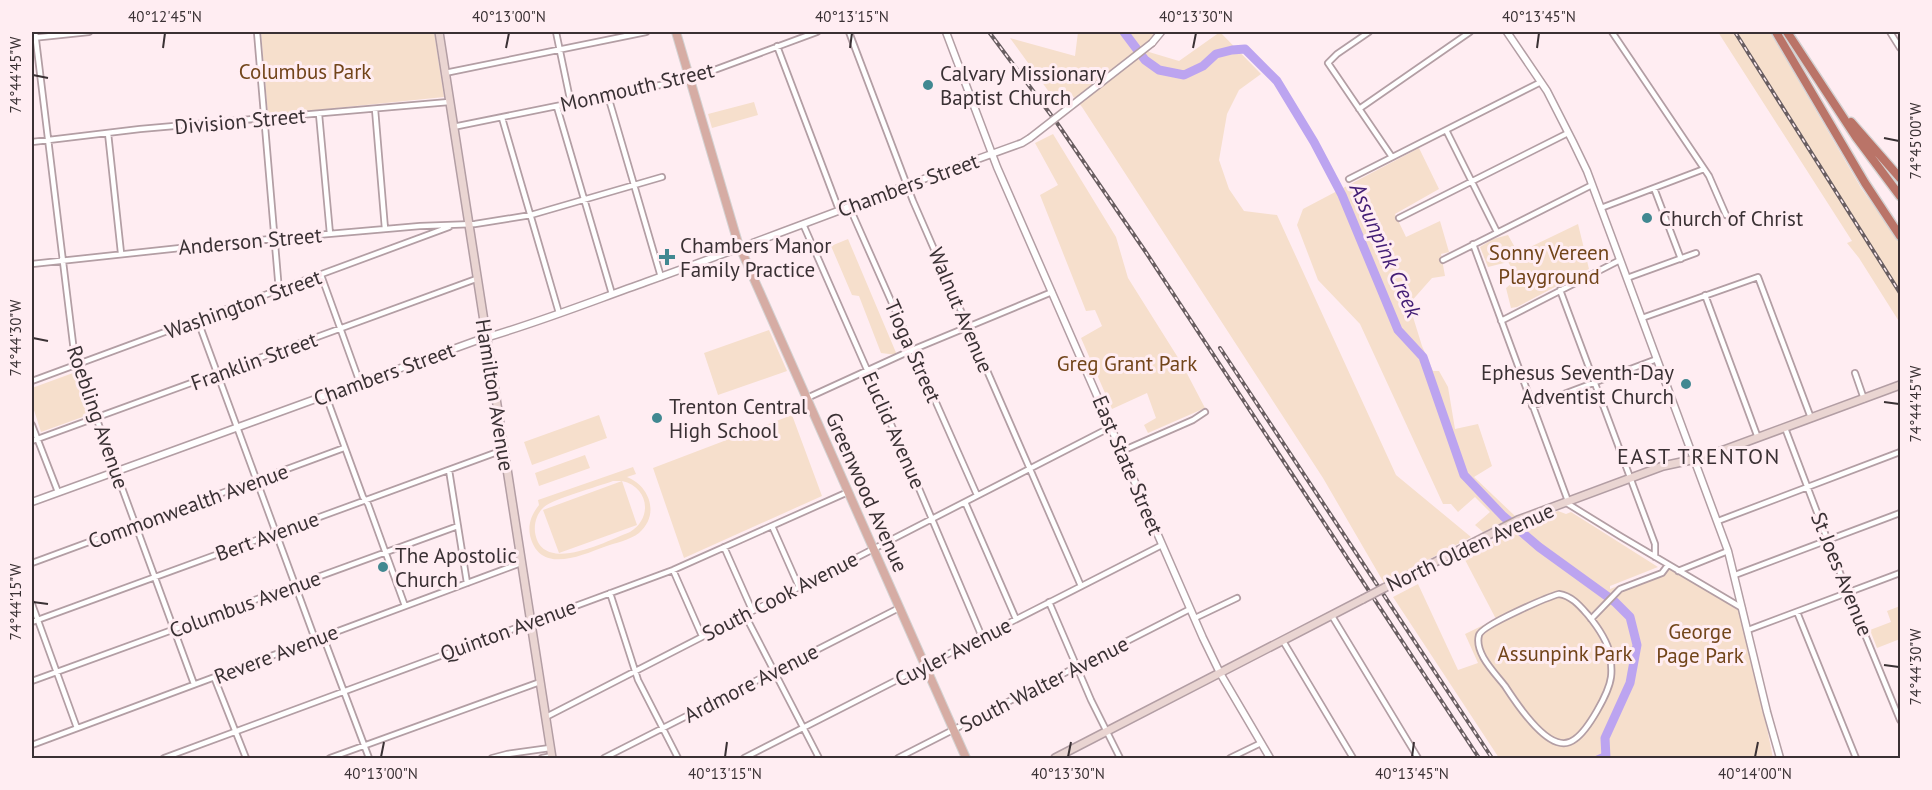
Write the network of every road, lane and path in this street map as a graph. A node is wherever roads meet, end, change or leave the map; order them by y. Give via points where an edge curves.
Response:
1 (35, 32) edge
2 (89, 32) edge
3 (257, 32) edge
4 (439, 32) edge
5 (556, 32) edge
6 (646, 32) edge
7 (676, 32) edge
8 (817, 32) edge
9 (849, 32) edge
10 (946, 32) edge
11 (1161, 32) edge
12 (1369, 32) edge
13 (1470, 32) edge
14 (1507, 32) edge
15 (1612, 32) edge
16 (1776, 32) edge
17 (1787, 32) edge
18 (1890, 32) edge
19 (34, 38) edge
20 (777, 46) junction
21 (1900, 48) edge
22 (560, 50) junction
23 (445, 73) junction
24 (690, 79) junction
25 (1541, 82) junction
26 (608, 96) junction
27 (449, 102) junction
28 (571, 104) junction
29 (557, 106) junction
30 (375, 109) junction
31 (1359, 109) junction
32 (1838, 110) junction
33 (319, 114) junction
34 (502, 118) junction
35 (264, 119) junction
36 (453, 127) junction
37 (1446, 130) junction
38 (108, 133) junction
39 (1568, 133) junction
40 (48, 140) junction
41 (32, 142) edge
42 (992, 154) junction
43 (1392, 157) junction
44 (1704, 169) junction
45 (662, 177) dead end
46 (1900, 178) edge
47 (1349, 179) dead end
48 (1471, 181) junction
49 (634, 185) junction
50 (907, 185) junction
51 (1592, 185) junction
52 (1654, 188) junction
53 (1900, 196) edge
54 (584, 200) junction
55 (849, 206) junction
56 (1601, 208) junction
57 (839, 210) junction
58 (1885, 214) junction
59 (531, 215) junction
60 (1726, 215) dead end
61 (1399, 218) dead end
62 (468, 224) junction
63 (803, 224) junction
64 (454, 225) junction
65 (1900, 227) edge
66 (385, 230) junction
67 (1497, 232) junction
68 (330, 234) junction
69 (1900, 236) edge
70 (274, 239) junction
71 (1473, 244) junction
72 (740, 248) junction
73 (121, 253) junction
74 (1696, 253) dead end
75 (1681, 259) junction
76 (62, 260) junction
77 (1443, 260) dead end
78 (1620, 260) junction
79 (32, 264) edge
80 (321, 275) junction
81 (661, 277) junction
82 (1627, 278) junction
83 (476, 279) junction
84 (1560, 290) junction
85 (279, 291) junction
86 (1052, 292) junction
87 (612, 294) junction
88 (1705, 295) junction
89 (559, 314) junction
90 (1642, 318) junction
91 (198, 321) junction
92 (1501, 321) junction
93 (968, 327) junction
94 (340, 329) junction
95 (485, 338) junction
96 (912, 350) junction
97 (1657, 358) junction
98 (76, 365) junction
99 (868, 370) junction
100 (1855, 373) dead end
101 (218, 374) junction
102 (32, 381) edge
103 (1594, 382) junction
104 (360, 383) junction
105 (1900, 385) edge
106 (326, 396) junction
107 (806, 398) junction
108 (1863, 399) junction
109 (1532, 406) junction
110 (1205, 412) dead end
111 (96, 418) junction
112 (1811, 418) junction
113 (32, 425) edge
114 (237, 427) junction
115 (1111, 427) junction
116 (1785, 428) junction
117 (1758, 438) junction
118 (38, 439) junction
119 (32, 441) edge
120 (344, 448) junction
121 (503, 450) junction
122 (1122, 451) junction
123 (1900, 452) edge
124 (1695, 459) junction
125 (1029, 468) junction
126 (449, 470) junction
127 (116, 472) junction
128 (1631, 478) junction
129 (257, 480) junction
130 (1807, 487) junction
131 (57, 492) junction
132 (848, 492) junction
133 (976, 495) junction
134 (366, 500) junction
135 (1567, 501) junction
136 (32, 502) edge
137 (965, 502) junction
138 (1900, 513) edge
139 (932, 518) junction
140 (1718, 521) junction
141 (135, 524) junction
142 (458, 526) junction
143 (772, 526) junction
144 (276, 533) junction
145 (1828, 541) junction
146 (1162, 545) junction
147 (724, 547) junction
148 (873, 548) junction
149 (1728, 551) junction
150 (386, 552) junction
151 (1655, 557) junction
152 (32, 563) edge
153 (521, 563) junction
154 (1668, 564) junction
155 (673, 570) junction
156 (1678, 571) junction
157 (1900, 573) edge
158 (1735, 575) junction
159 (155, 577) junction
160 (467, 583) junction
161 (295, 585) junction
162 (799, 586) junction
163 (1081, 586) junction
164 (1849, 592) junction
165 (610, 593) junction
166 (1237, 597) dead end
167 (1049, 602) junction
168 (32, 604) edge
169 (405, 606) junction
170 (899, 608) junction
171 (1742, 608) junction
172 (1190, 609) junction
173 (752, 610) junction
174 (1797, 612) junction
175 (745, 615) junction
176 (1332, 616) junction
177 (1195, 618) junction
178 (1591, 619) junction
179 (38, 620) junction
180 (1016, 620) junction
181 (32, 622) edge
182 (530, 622) junction
183 (174, 630) junction
184 (1748, 630) junction
185 (323, 636) junction
186 (702, 636) junction
187 (981, 637) junction
188 (315, 639) junction
189 (1283, 641) junction
190 (925, 666) junction
191 (1077, 667) junction
192 (635, 671) junction
193 (57, 672) junction
194 (774, 672) junction
195 (1220, 673) junction
196 (214, 677) junction
197 (32, 681) edge
198 (540, 682) junction
199 (194, 684) junction
200 (344, 692) junction
201 (546, 717) junction
202 (1900, 720) edge
203 (77, 728) junction
204 (803, 728) junction
205 (663, 729) junction
206 (954, 730) junction
207 (235, 732) junction
208 (1106, 732) junction
209 (1260, 743) junction
210 (32, 745) edge
211 (364, 746) junction
212 (550, 748) junction
213 (552, 757) edge
214 (1781, 758) edge
215 (164, 759) edge
216 (246, 759) edge
217 (330, 759) edge
218 (369, 759) edge
219 (492, 759) edge
220 (542, 759) edge
221 (604, 759) edge
222 (678, 759) edge
223 (744, 759) edge
224 (819, 759) edge
225 (898, 759) edge
226 (966, 759) edge
227 (1055, 759) edge
228 (1120, 759) edge
229 (1230, 759) edge
230 (1270, 759) edge
231 (1353, 759) edge
232 (1418, 759) edge
233 (1856, 759) edge

1 - 19 street, Roebling Avenue
2 - 19 street
3 - 35 street
4 - 23 main road, Hamilton Avenue
5 - 22 street
6 - 22 street
7 - 24 main road, Greenwood Avenue
8 - 20 street, Monmouth Street
9 - 50 street, Walnut Avenue
10 - 42 street, East State Street
11 - 42 street, Chambers Street, bridge via 1030,138
12 - 31 street via 1328,63
13 - 31 street
14 - 25 street
15 - 44 street
16 - 58 highway
17 - 32 highway
18 - 21 street
19 - 40 street, Roebling Avenue
20 - 24 street, Monmouth Street
20 - 57 street
22 - 23 street
22 - 28 street
23 - 27 main road, Hamilton Avenue
24 - 26 street, Monmouth Street
24 - 72 main road, Greenwood Avenue
25 - 37 street
25 - 39 street
26 - 28 street, Monmouth Street
26 - 49 street
27 - 30 street, Division Street
27 - 36 main road, Hamilton Avenue
28 - 29 street, Monmouth Street
29 - 34 street, Monmouth Street
29 - 54 street
30 - 33 street, Division Street
30 - 66 street
31 - 43 street
32 - 46 highway
32 - 53 highway
33 - 35 street, Division Street
33 - 68 street
34 - 36 street, Monmouth Street
34 - 59 street
35 - 38 street, Division Street
35 - 70 street
36 - 62 main road, Hamilton Avenue
37 - 43 street
37 - 48 street
38 - 40 street, Division Street
38 - 73 street
39 - 48 street
39 - 51 street
40 - 41 street, Division Street
40 - 76 street, Roebling Avenue
42 - 50 street, Chambers Street
42 - 86 street, East State Street
43 - 47 street
44 - 52 street
44 - 60 street
45 - 49 street, Anderson Street
48 - 61 street
48 - 67 street
49 - 54 street, Anderson Street
49 - 81 street
50 - 55 street, Chambers Street
50 - 93 street, Walnut Avenue
51 - 56 street
51 - 67 street
52 - 56 street
52 - 75 street
54 - 59 street, Anderson Street
54 - 87 street
55 - 57 street, Chambers Street
55 - 96 street, Tioga Street
56 - 78 street
57 - 63 street, Chambers Street
58 - 65 highway
58 - 69 highway
59 - 62 street, Anderson Street
59 - 89 street
62 - 64 street, Anderson Street
62 - 83 main road, Hamilton Avenue
63 - 72 street, Chambers Street
63 - 99 street, Euclid Avenue
64 - 66 street, Anderson Street
64 - 80 street, Washington Street
66 - 68 street, Anderson Street
67 - 71 street
68 - 70 street, Anderson Street
70 - 73 street, Anderson Street
70 - 85 street
71 - 77 street
71 - 92 street
72 - 81 street, Chambers Street
72 - 107 main road, Greenwood Avenue
73 - 76 street, Anderson Street
74 - 75 street
75 - 82 street
76 - 79 street, Anderson Street
76 - 98 street, Roebling Avenue
78 - 82 street
78 - 84 street
80 - 85 street, Washington Street
80 - 94 street
81 - 87 street, Chambers Street
82 - 90 street
83 - 94 street, Franklin Street
83 - 95 main road, Hamilton Avenue
84 - 92 street
84 - 103 street
85 - 91 street, Washington Street
86 - 93 street
86 - 115 street, East State Street
87 - 89 street, Chambers Street
88 - 90 street
88 - 112 street via 1758,277
88 - 117 street
89 - 95 street, Chambers Street
90 - 97 street
91 - 98 street, Washington Street
91 - 101 street
92 - 109 street
93 - 96 street
93 - 125 street, Walnut Avenue
94 - 101 street, Franklin Street
94 - 104 street
95 - 104 street, Chambers Street
95 - 121 main road, Hamilton Avenue
96 - 99 street
96 - 133 street, Tioga Street
97 - 103 street
97 - 124 street
98 - 102 street, Washington Street
98 - 111 street, Roebling Avenue
99 - 107 street
99 - 139 street, Euclid Avenue
100 - 108 street
101 - 111 street, Franklin Street
101 - 114 street
103 - 109 street
103 - 128 street
104 - 106 street, Chambers Street
105 - 108 main road, North Olden Avenue
106 - 114 street, Chambers Street
106 - 120 street
107 - 132 main road, Greenwood Avenue
108 - 112 main road, North Olden Avenue
109 - 135 street
110 - 122 street
111 - 118 street, Franklin Street
111 - 127 street, Roebling Avenue
112 - 116 main road, North Olden Avenue
113 - 118 street
114 - 127 street, Chambers Street
114 - 129 street
115 - 122 street, East State Street
115 - 125 street, South Cook Avenue
116 - 117 main road, North Olden Avenue
116 - 130 street, St Joes Avenue
117 - 124 main road, North Olden Avenue
118 - 119 street, Franklin Street
118 - 131 street
120 - 129 street, Commonwealth Avenue
120 - 134 street
121 - 126 street, Bert Avenue
121 - 153 main road, Hamilton Avenue
122 - 146 street, East State Street
123 - 130 street
124 - 128 main road, North Olden Avenue
124 - 140 street
125 - 133 street, South Cook Avenue
125 - 163 street, Walnut Avenue
126 - 134 street, Bert Avenue
126 - 142 street
127 - 131 street, Chambers Street
127 - 141 street, Roebling Avenue
128 - 135 main road, North Olden Avenue
128 - 151 street via 1655,544
129 - 141 street, Commonwealth Avenue
129 - 144 street
130 - 140 street
130 - 145 street, St Joes Avenue
131 - 136 street, Chambers Street
132 - 143 street, Quinton Avenue
132 - 148 main road, Greenwood Avenue
133 - 137 street, South Cook Avenue
134 - 144 street, Bert Avenue
134 - 150 street
135 - 151 street
135 - 176 main road, North Olden Avenue, bridge via 1518,520
137 - 139 street, South Cook Avenue
137 - 180 street
138 - 145 street
139 - 148 street, South Cook Avenue
139 - 187 street, Euclid Avenue
140 - 149 street
141 - 152 street, Commonwealth Avenue
141 - 159 street, Roebling Avenue
142 - 150 street, Columbus Avenue
142 - 160 street
143 - 147 street, Quinton Avenue
143 - 162 street
144 - 159 street, Bert Avenue
144 - 161 street
145 - 158 street
145 - 164 street, St Joes Avenue
146 - 163 street, Cuyler Avenue
146 - 172 street, East State Street
147 - 155 street, Quinton Avenue
147 - 173 street
148 - 162 street, South Cook Avenue
148 - 170 main road, Greenwood Avenue
149 - 156 street
149 - 158 street
150 - 161 street, Columbus Avenue
150 - 169 street
151 - 154 street
153 - 160 street, Revere Avenue
153 - 182 main road, Hamilton Avenue
154 - 156 street
154 - 178 street via 1662,573 1614,594
155 - 165 street, Quinton Avenue
155 - 186 street
156 - 171 street
157 - 164 street
158 - 171 street
159 - 179 street, Bert Avenue
159 - 183 street, Roebling Avenue
160 - 169 street, Revere Avenue
161 - 183 street, Columbus Avenue
161 - 188 street
162 - 173 street, South Cook Avenue
163 - 167 street, Cuyler Avenue
164 - 174 street
164 - 202 street, St Joes Avenue
165 - 182 street, Quinton Avenue
165 - 192 street
166 - 177 street
167 - 180 street, Cuyler Avenue
167 - 191 street
168 - 179 street
169 - 185 street, Revere Avenue
170 - 190 main road, Greenwood Avenue
170 - 194 street, Ardmore Avenue
171 - 184 street
172 - 177 street, East State Street
172 - 191 street, South Walter Avenue
173 - 175 street, South Cook Avenue
174 - 184 street
174 - 233 street
175 - 186 street, South Cook Avenue
175 - 194 street
176 - 189 main road, North Olden Avenue
176 - 232 street
177 - 195 street, East State Street
178 - 178 street via 1609,649 1611,681 1578,737 1558,742 1529,719 1494,672 1482,654 1480,633 1495,622 1559,594 1570,597
179 - 181 street, Bert Avenue
179 - 193 street
180 - 187 street, Cuyler Avenue
182 - 198 main road, Hamilton Avenue
182 - 200 street, Quinton Avenue
183 - 193 street, Columbus Avenue
183 - 199 street, Roebling Avenue
184 - 214 street
185 - 188 street, Revere Avenue
185 - 200 street
186 - 192 street, South Cook Avenue
187 - 190 street, Cuyler Avenue
188 - 196 street, Revere Avenue
189 - 195 main road, North Olden Avenue
189 - 231 street
190 - 204 street, Cuyler Avenue
190 - 206 main road, Greenwood Avenue
191 - 206 street, South Walter Avenue
191 - 208 street
192 - 201 street, South Cook Avenue
192 - 205 street
193 - 197 street, Columbus Avenue
193 - 203 street
194 - 204 street
194 - 205 street, Ardmore Avenue
195 - 208 main road, North Olden Avenue
195 - 209 street, East State Street
196 - 199 street, Revere Avenue
196 - 207 street
198 - 201 main road, Hamilton Avenue
198 - 211 street
199 - 203 street, Revere Avenue
200 - 207 street, Quinton Avenue
200 - 211 street
201 - 212 main road, Hamilton Avenue
203 - 210 street, Revere Avenue
204 - 223 street, Cuyler Avenue
204 - 224 street
205 - 221 street, Ardmore Avenue
205 - 222 street
206 - 225 street, South Walter Avenue
206 - 226 main road, Greenwood Avenue
207 - 215 street, Quinton Avenue
207 - 216 street
208 - 227 main road, North Olden Avenue
208 - 228 street
209 - 229 street
209 - 230 street, East State Street
211 - 217 street
211 - 218 street
212 - 213 main road, Hamilton Avenue
212 - 219 street
213 - 220 street

